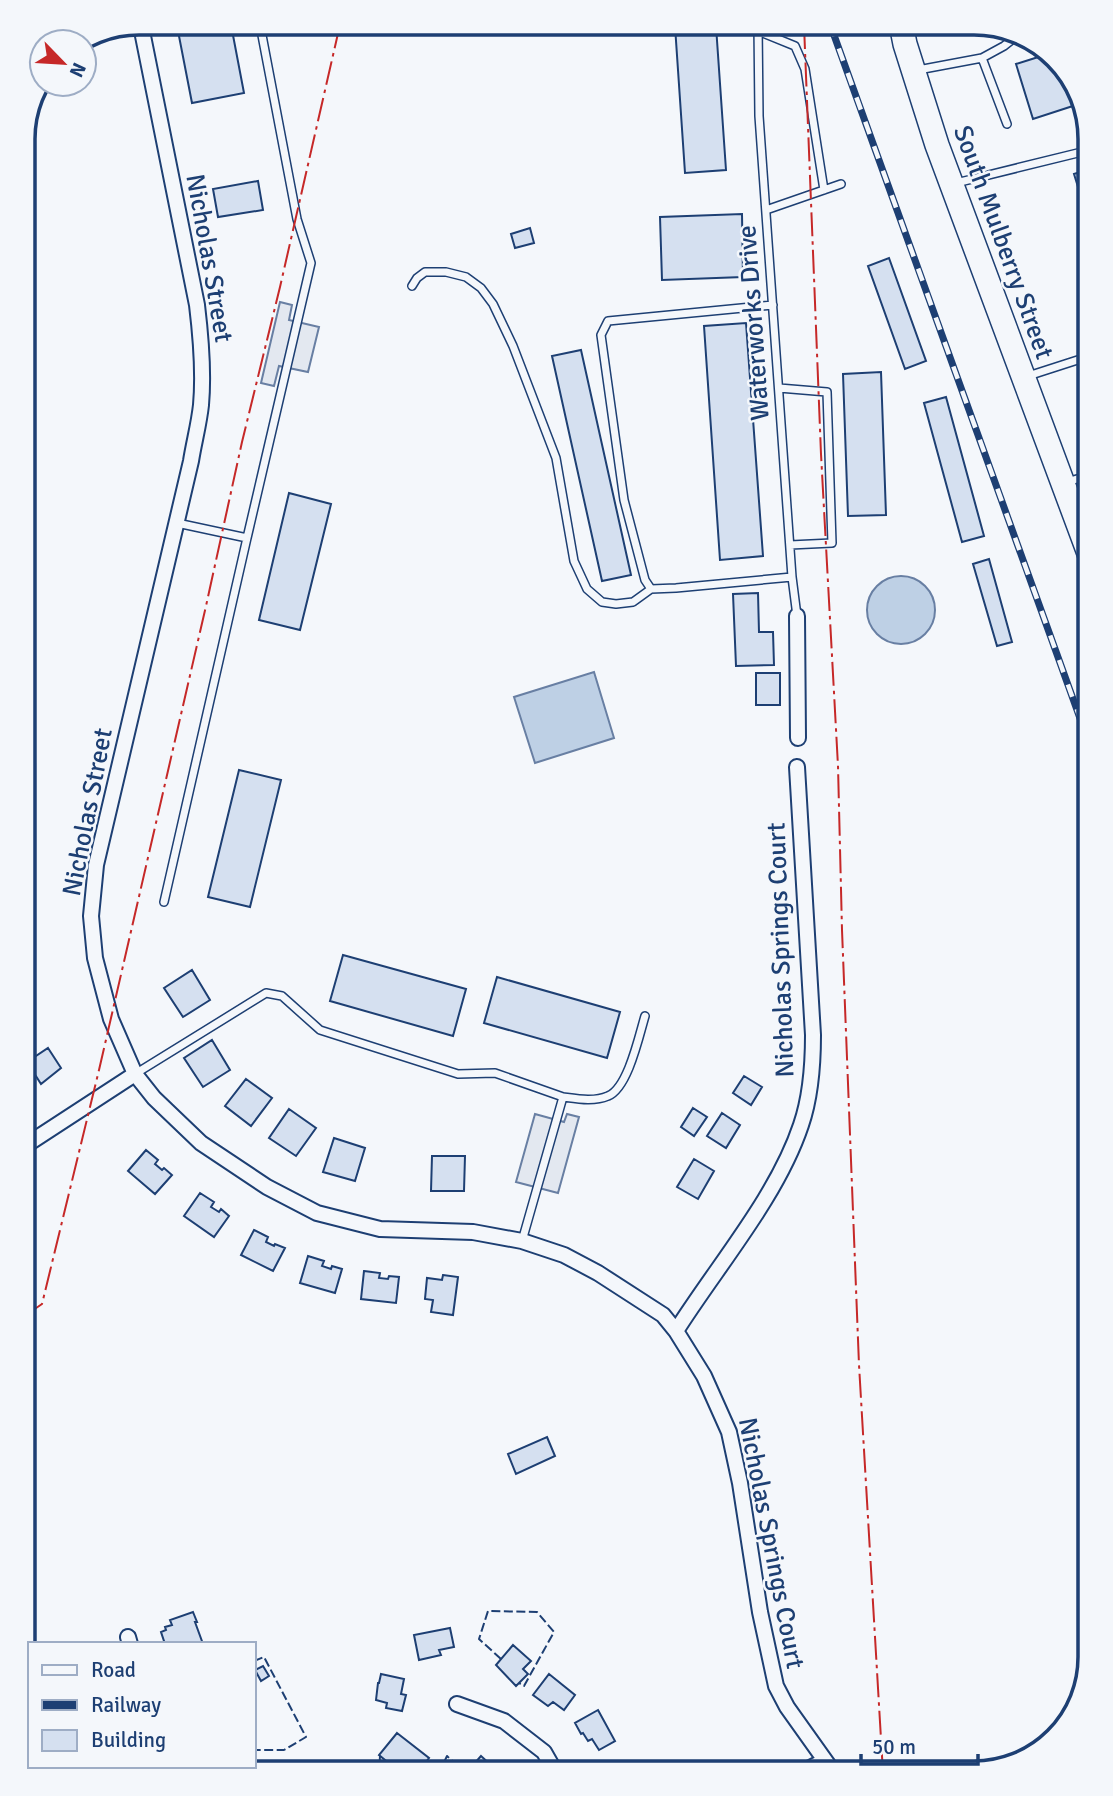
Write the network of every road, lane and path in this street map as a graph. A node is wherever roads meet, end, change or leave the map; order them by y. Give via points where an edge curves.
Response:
1 (143, 35) edge
2 (262, 35) edge
3 (758, 35) edge
4 (772, 35) edge
5 (903, 35) edge
6 (1009, 42) edge
7 (982, 58) junction
8 (913, 71) junction
9 (1007, 124) dead end
10 (1078, 153) edge
11 (841, 184) dead end
12 (952, 184) junction
13 (824, 190) junction
14 (766, 210) junction
15 (412, 286) dead end
16 (773, 304) junction
17 (1078, 360) edge
18 (1024, 377) junction
19 (779, 388) junction
20 (1078, 479) edge
21 (1063, 483) junction
22 (1078, 515) edge
23 (177, 523) junction
24 (247, 538) junction
25 (790, 545) junction
26 (792, 577) junction
27 (651, 589) junction
28 (797, 616) joint
29 (798, 738) dead end
30 (797, 767) dead end
31 (164, 902) dead end
32 (645, 1016) dead end
33 (135, 1074) junction
34 (563, 1097) junction
35 (35, 1139) edge
36 (522, 1241) junction
37 (676, 1331) junction
38 (457, 1704) dead end
39 (549, 1761) edge
40 (824, 1761) edge

1 - 23 street, Nicholas Street via 201,338 201,407
2 - 24 lane via 311,263
3 - 14 lane, Waterworks Drive
4 - 13 lane via 795,46 805,69
5 - 8 main road, South Mulberry Street
6 - 7 lane
7 - 8 lane
7 - 9 lane
8 - 12 main road, South Mulberry Street
10 - 12 lane
11 - 13 lane
12 - 18 main road, South Mulberry Street
13 - 14 lane
14 - 16 lane, Waterworks Drive
15 - 27 lane via 425,272 446,272 467,277 481,288 513,346 556,458 574,561 587,589 602,602 616,604 632,602
16 - 19 lane, Waterworks Drive
16 - 27 lane via 608,321 601,335 624,500
17 - 18 lane
18 - 21 main road, South Mulberry Street
19 - 25 lane, Waterworks Drive
19 - 25 lane via 827,392 832,543
20 - 21 lane
21 - 22 main road, South Mulberry Street
23 - 24 lane
23 - 33 street, Nicholas Street via 96,865 91,916 95,958 111,1020
24 - 31 lane
25 - 26 lane, Waterworks Drive
26 - 27 lane
26 - 28 lane, Waterworks Drive
28 - 29 street
30 - 37 street, Nicholas Springs Court via 813,1035 809,1094 802,1124 776,1179
32 - 34 lane via 625,1079 610,1096 591,1100
33 - 34 lane via 266,993 282,996 320,1030 458,1074 495,1073
33 - 35 street
33 - 36 street, Nicholas Street via 201,1143 267,1187 317,1213 380,1229 472,1232
34 - 36 lane
36 - 37 street, Nicholas Street via 598,1273 663,1315
37 - 40 street, Nicholas Springs Court via 704,1376 729,1432 776,1686
38 - 39 street via 504,1721

